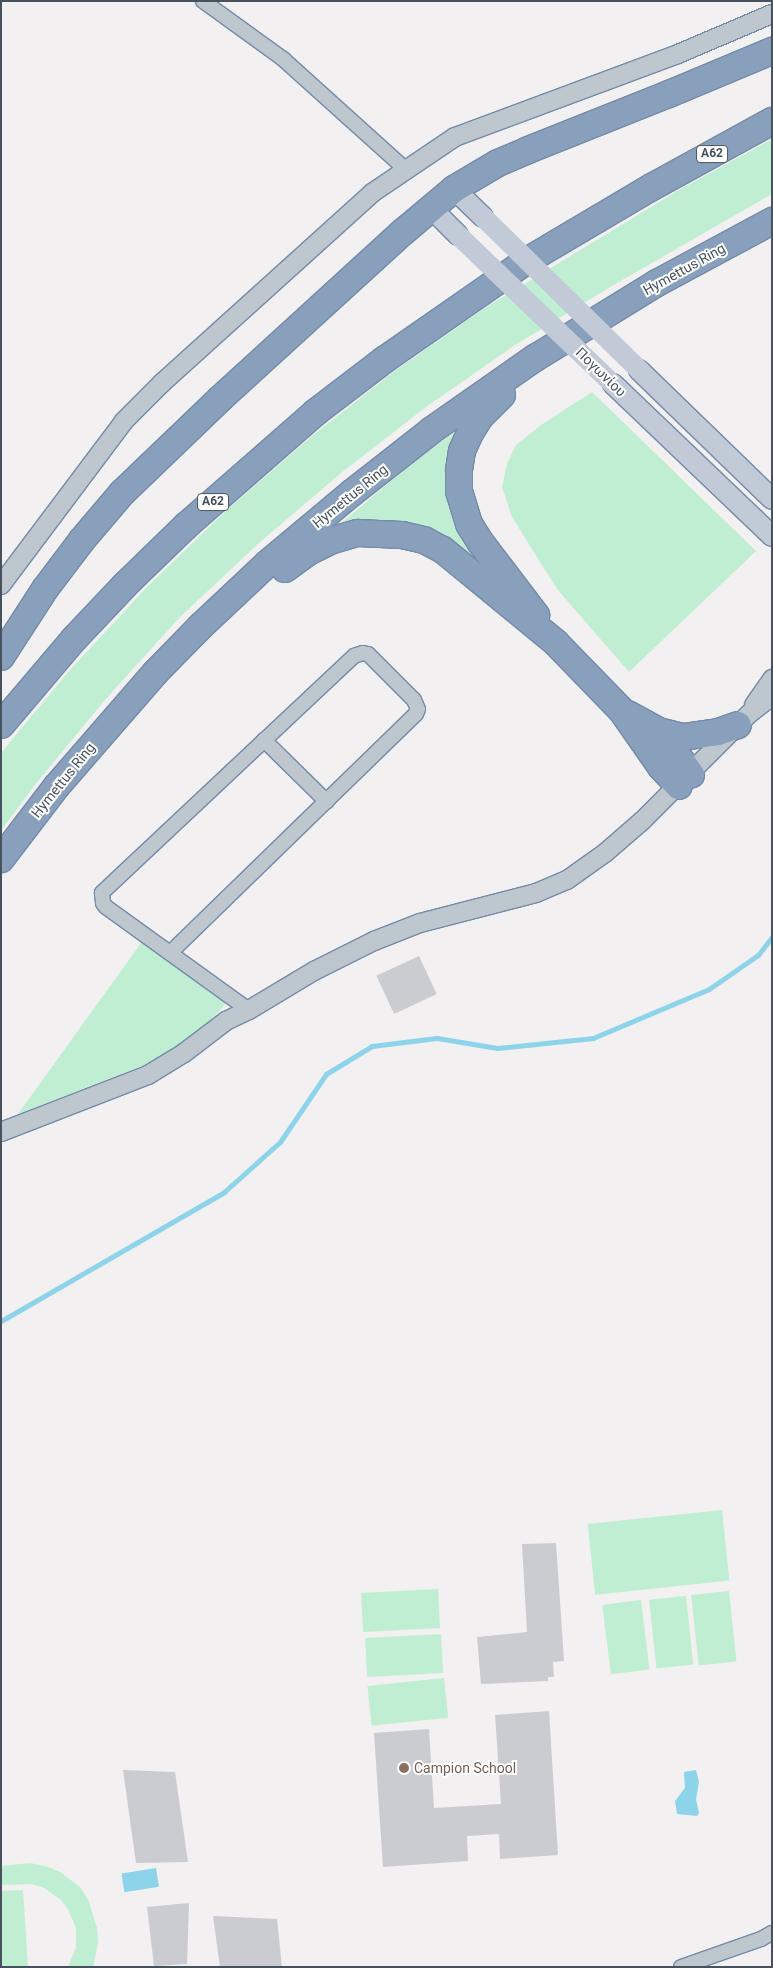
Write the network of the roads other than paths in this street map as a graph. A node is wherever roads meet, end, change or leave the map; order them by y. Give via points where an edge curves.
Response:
1 (203, 1) edge
2 (772, 14) edge
3 (772, 51) edge
4 (772, 121) edge
5 (405, 169) junction
6 (454, 189) junction
7 (431, 208) junction
8 (772, 221) edge
9 (569, 337) junction
10 (772, 500) edge
11 (772, 536) edge
12 (1, 585) edge
13 (201, 626) junction
14 (555, 642) junction
15 (1, 657) edge
16 (772, 679) edge
17 (772, 696) edge
18 (622, 711) junction
19 (743, 720) junction
20 (1, 725) edge
21 (646, 725) junction
22 (264, 740) junction
23 (685, 781) junction
24 (327, 802) junction
25 (1, 859) edge
26 (170, 953) junction
27 (249, 1010) junction
28 (1, 1132) edge
29 (772, 1933) edge
30 (681, 1967) edge

1 - 5 street via 283,59
2 - 5 street via 678,54 455,137
3 - 6 highway via 498,163
4 - 20 highway, Α62 via 525,262 316,412 194,518 132,578 74,639
5 - 12 street via 372,193 124,421
6 - 7 highway
6 - 10 main road, Πογωνίου, bridge
7 - 11 main road, Πογωνίου, bridge
7 - 15 highway via 193,424 122,493 45,589
8 - 9 highway, Hymettus Ring via 657,283
9 - 13 highway, Hymettus Ring via 408,448 268,563
9 - 14 highway via 480,416 462,451 459,471 459,491 469,524
13 - 14 highway via 246,602 289,564 310,551 350,535 381,532 424,540 443,550
13 - 25 highway, Hymettus Ring via 115,717
14 - 18 highway
16 - 19 street
17 - 19 street
18 - 21 highway
18 - 23 highway via 661,766
19 - 21 highway via 718,732 683,737 659,732
19 - 23 street
21 - 23 highway via 671,746
22 - 24 street
22 - 24 street via 354,656 363,653 372,657 414,700 418,709
22 - 26 street via 102,892 106,907
23 - 27 street via 605,853 558,884 392,933 314,971
24 - 26 street
26 - 27 street
27 - 28 street via 226,1021 172,1062 148,1075
29 - 30 street

